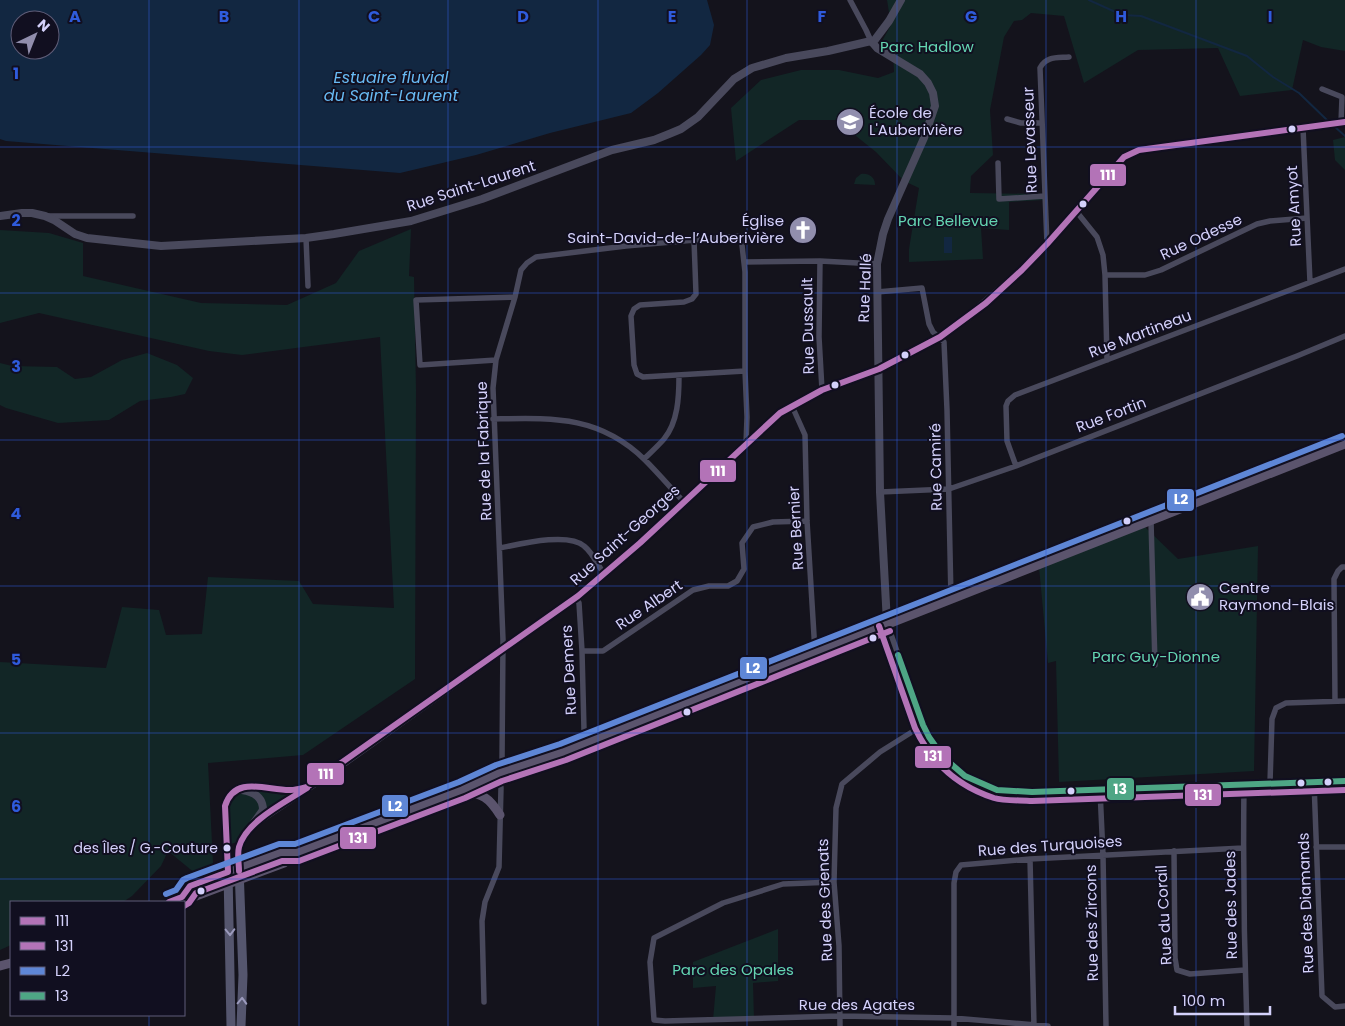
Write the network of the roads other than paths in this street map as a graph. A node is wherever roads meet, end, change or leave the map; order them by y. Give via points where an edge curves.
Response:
1 (850, 0) edge
2 (901, 0) edge
3 (871, 41) junction
4 (1069, 57) dead end
5 (1322, 89) dead end
6 (1007, 119) dead end
7 (1042, 123) junction
8 (1343, 123) edge
9 (1303, 128) junction
10 (998, 163) dead end
11 (1045, 196) junction
12 (1076, 211) junction
13 (0, 216) edge
14 (46, 216) junction
15 (133, 216) dead end
16 (1307, 218) junction
17 (306, 238) junction
18 (694, 240) junction
19 (1047, 244) junction
20 (744, 262) junction
21 (820, 262) junction
22 (877, 264) junction
23 (1345, 269) edge
24 (1105, 275) junction
25 (1310, 282) junction
26 (308, 286) dead end
27 (878, 292) junction
28 (515, 297) junction
29 (1345, 336) edge
30 (940, 337) junction
31 (496, 360) junction
32 (1107, 360) junction
33 (879, 369) junction
34 (745, 371) junction
35 (678, 376) junction
36 (822, 390) junction
37 (792, 406) junction
38 (493, 419) junction
39 (746, 444) junction
40 (1345, 444) edge
41 (644, 459) junction
42 (1016, 466) junction
43 (949, 489) junction
44 (880, 492) junction
45 (684, 502) junction
46 (807, 521) junction
47 (1150, 521) junction
48 (500, 548) junction
49 (1345, 567) edge
50 (604, 575) junction
51 (576, 598) junction
52 (951, 599) junction
53 (887, 623) junction
54 (503, 650) junction
55 (582, 651) junction
56 (815, 652) junction
57 (1155, 665) dead end
58 (1335, 701) junction
59 (1345, 701) edge
60 (923, 725) junction
61 (586, 743) junction
62 (503, 772) junction
63 (1345, 781) edge
64 (1314, 782) junction
65 (1270, 783) junction
66 (1244, 784) junction
67 (308, 787) junction
68 (238, 789) junction
69 (462, 790) junction
70 (1100, 790) junction
71 (500, 814) junction
72 (251, 827) junction
73 (1316, 846) junction
74 (1345, 847) edge
75 (1243, 848) junction
76 (1174, 851) junction
77 (296, 853) junction
78 (1102, 855) junction
79 (1030, 859) junction
80 (239, 868) junction
81 (228, 872) junction
82 (240, 880) junction
83 (834, 882) junction
84 (228, 884) junction
85 (182, 896) junction
86 (171, 901) edge
87 (1245, 970) junction
88 (484, 1002) dead end
89 (1345, 1006) edge
90 (840, 1016) junction
91 (953, 1018) junction
92 (748, 1019) junction
93 (665, 1023) edge
94 (1034, 1025) edge
95 (231, 1026) edge
96 (241, 1026) edge
97 (749, 1026) edge
98 (840, 1026) edge
99 (954, 1026) edge
100 (1048, 1026) edge
101 (1106, 1026) edge
102 (1247, 1026) edge

1 - 3 street, Rue Hallé
2 - 3 street via 881,32
3 - 17 street, Rue Saint-Laurent via 752,68 734,79 691,122 654,140 612,150 504,192 427,216 375,228
3 - 22 street, Rue Hallé via 920,74 933,93 935,106 888,219
4 - 7 street, Rue Levasseur via 1050,58 1042,63
5 - 8 street via 1342,96
6 - 7 street
7 - 11 street, Rue Levasseur
8 - 9 street, Rue Saint-Georges
9 - 12 street, Rue Saint-Georges via 1139,150 1124,157
9 - 16 street, Rue Amyot
10 - 11 street via 999,199
11 - 19 street, Rue Levasseur
12 - 19 street, Rue Saint-Georges
12 - 24 street via 1097,237
13 - 14 street, Rue Saint-Laurent via 27,213
14 - 15 street
14 - 17 street, Rue Saint-Laurent via 81,237 123,243 161,246
16 - 24 street, Rue Odesse via 1257,224 1145,275
16 - 25 street, Rue Amyot
17 - 26 street
18 - 20 street, Rue de la Fabrique via 741,236
18 - 28 street, Rue de la Fabrique via 536,257 521,270
18 - 35 street via 696,294 692,299 640,305 631,316 637,374 643,377
19 - 30 street, Rue Saint-Georges via 1005,286
20 - 21 street
20 - 34 street
21 - 22 street
21 - 36 street, Rue Dussault
22 - 27 street, Rue Hallé
23 - 25 street, Rue Martineau
24 - 32 street
25 - 32 street, Rue Martineau
27 - 30 street via 922,288 929,324
27 - 33 street, Rue Hallé
28 - 31 street, Rue de la Fabrique
28 - 31 street via 416,300 420,365
29 - 42 street, Rue Fortin
30 - 33 street, Rue Saint-Georges
30 - 43 street, Rue Camiré via 944,342
31 - 38 street, Rue de la Fabrique
32 - 42 street, Rue Martineau via 1015,395 1008,401 1007,441
33 - 36 street, Rue Saint-Georges
33 - 44 street, Rue Hallé
34 - 35 street
34 - 39 street
35 - 41 street via 679,400 674,422
36 - 37 street, Rue Saint-Georges
37 - 39 street, Rue Saint-Georges
37 - 46 street, Rue Bernier via 805,435
38 - 41 street via 572,421 601,429
38 - 48 street, Rue de la Fabrique
39 - 45 street, Rue Saint-Georges
40 - 47 main road
41 - 45 street
42 - 43 street, Rue Fortin
43 - 44 street, Rue Fortin
43 - 52 street, Rue Camiré
44 - 53 street, Rue Hallé
45 - 50 street, Rue Saint-Georges
46 - 55 street, Rue Albert via 754,526 742,543 744,568 738,581 728,586 693,590 603,650
46 - 56 street, Rue Bernier
47 - 52 main road
47 - 57 street
48 - 50 street via 567,539 584,545
48 - 54 street, Rue de la Fabrique
49 - 58 street via 1334,579
50 - 51 street, Rue Saint-Georges
51 - 54 street, Rue Saint-Georges
51 - 55 street, Rue Demers
52 - 53 main road
53 - 56 main road
53 - 60 street
54 - 62 street, Rue de la Fabrique
54 - 67 street, Rue Saint-Georges
55 - 61 street, Rue Demers
56 - 61 main road
58 - 59 street
58 - 65 street via 1286,703 1276,708 1272,719
60 - 70 street via 943,757 965,776 996,790
60 - 83 street, Rue des Grenats via 880,752 842,784 836,808
61 - 62 main road
62 - 69 main road
62 - 71 street, Rue de la Fabrique
63 - 64 street
64 - 65 street
64 - 73 street, Rue des Diamands
65 - 66 street
66 - 70 street
66 - 75 street, Rue des Jades
67 - 68 street, Rue Saint-Georges via 291,790 251,786
67 - 72 street, Rue Saint-Georges
68 - 72 street, Rue Saint-Georges via 257,795 263,804 263,810
68 - 81 street via 232,792 225,806
69 - 71 main road via 487,798
69 - 77 main road
70 - 78 street, Rue des Zircons
71 - 88 street, Rue de la Fabrique via 498,867 485,902 482,921
72 - 80 street, Rue Saint-Georges via 239,847
73 - 74 street
73 - 89 street, Rue des Diamands via 1322,996 1335,1007
75 - 76 street, Rue des Turquoises
75 - 87 street, Rue des Jades
76 - 78 street, Rue des Turquoises
76 - 87 street, Rue du Corail via 1177,970 1190,974
77 - 80 main road via 281,852
77 - 82 main road via 284,863
78 - 79 street, Rue des Turquoises
78 - 101 street, Rue des Zircons
79 - 91 street, Rue des Turquoises via 961,865 956,872
79 - 94 street
80 - 81 main road
80 - 82 main road
81 - 84 main road
81 - 85 main road via 190,886
82 - 84 main road
96 -> 82 main road
83 - 90 street, Rue des Grenats
83 - 93 street via 783,884 723,903 654,938 650,962 654,1020
84 - 85 main road via 196,896
84 -> 95 main road
85 - 86 main road
87 - 102 street, Rue des Jades
90 - 91 street, Rue des Agates
90 - 92 street, Rue des Agates
90 - 98 street, Rue des Grenats
91 - 94 street, Rue des Agates
91 - 99 street, Rue des Turquoises
92 - 93 street, Rue des Agates
92 - 97 street
94 - 100 street, Rue des Agates

